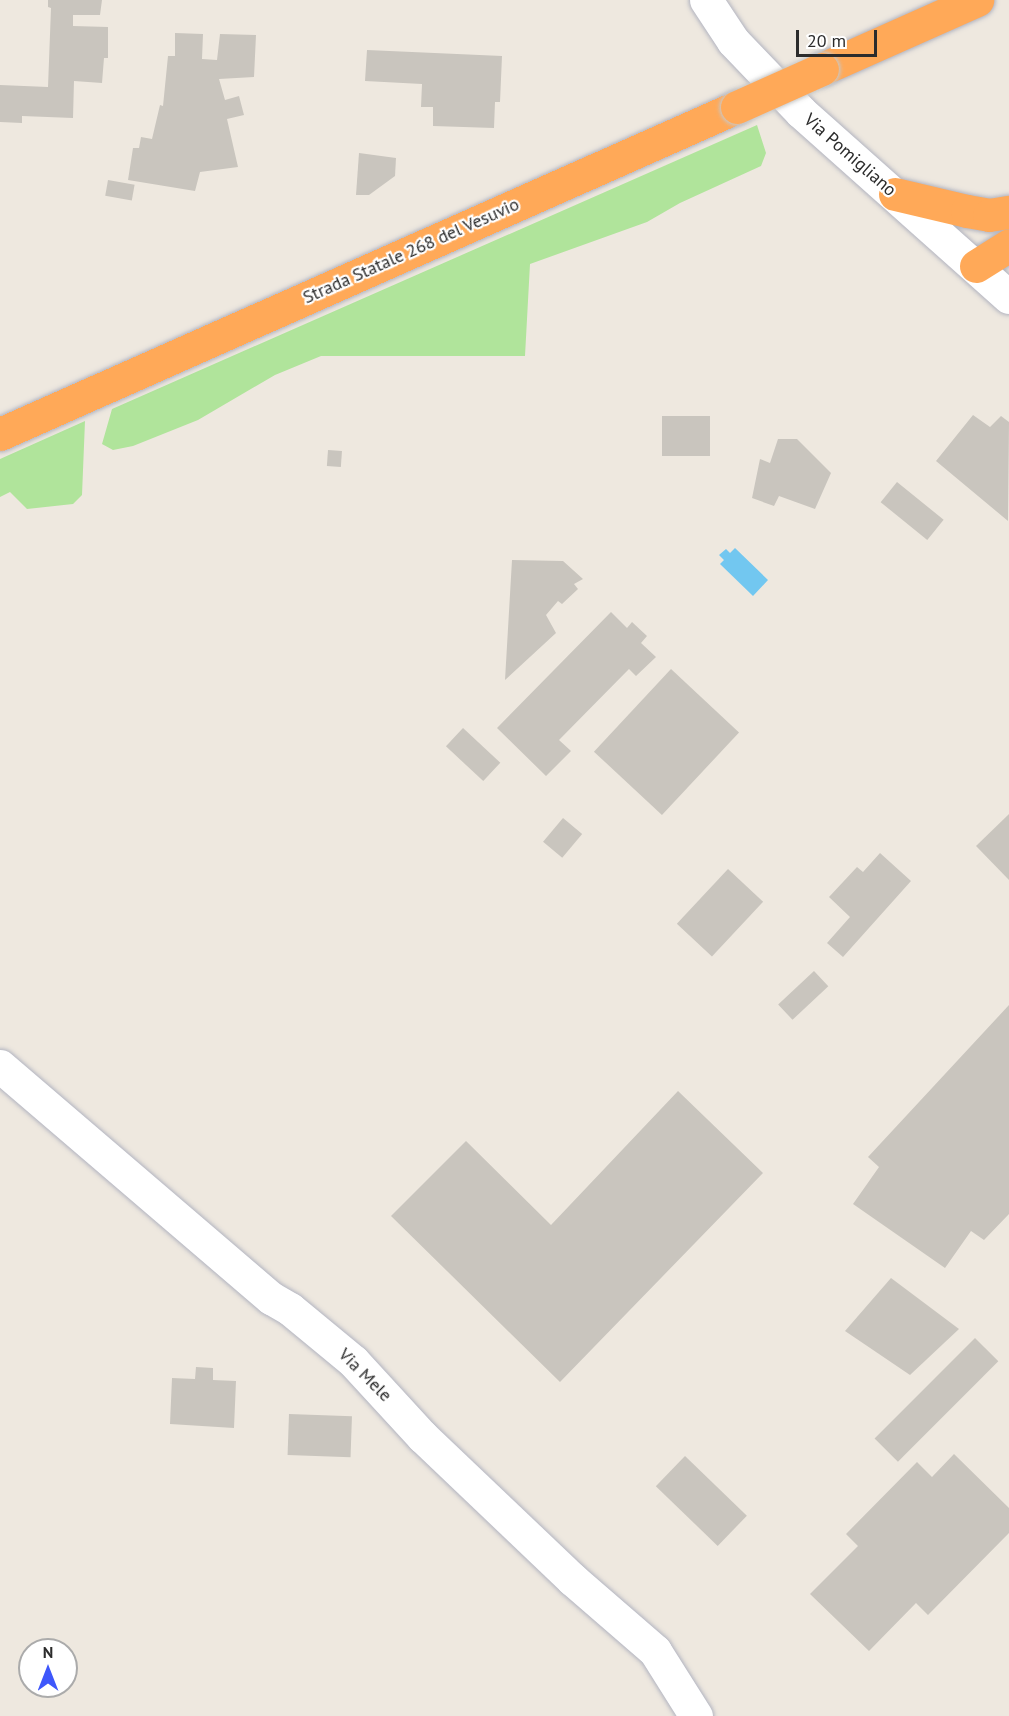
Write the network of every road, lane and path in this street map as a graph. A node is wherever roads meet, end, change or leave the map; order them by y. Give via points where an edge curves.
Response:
1 (706, 0) edge
2 (941, 0) edge
3 (977, 0) edge
4 (883, 41) junction
5 (895, 194) junction
6 (1009, 212) edge
7 (1009, 245) edge
8 (976, 266) junction
9 (1009, 297) edge
10 (0, 434) edge
11 (0, 1066) edge
12 (696, 1716) edge

1 - 5 street, Via Pomigliano via 733,41 793,105
2 - 4 highway
3 - 4 highway
4 - 10 highway, Strada Statale 268 del Vesuvio, bridge
5 - 6 highway via 978,213
5 - 8 street, Via Pomigliano
7 - 8 highway
8 - 9 street, Via Pomigliano
11 - 12 street, Via Mele via 271,1299 353,1361 431,1445 572,1579 655,1651

